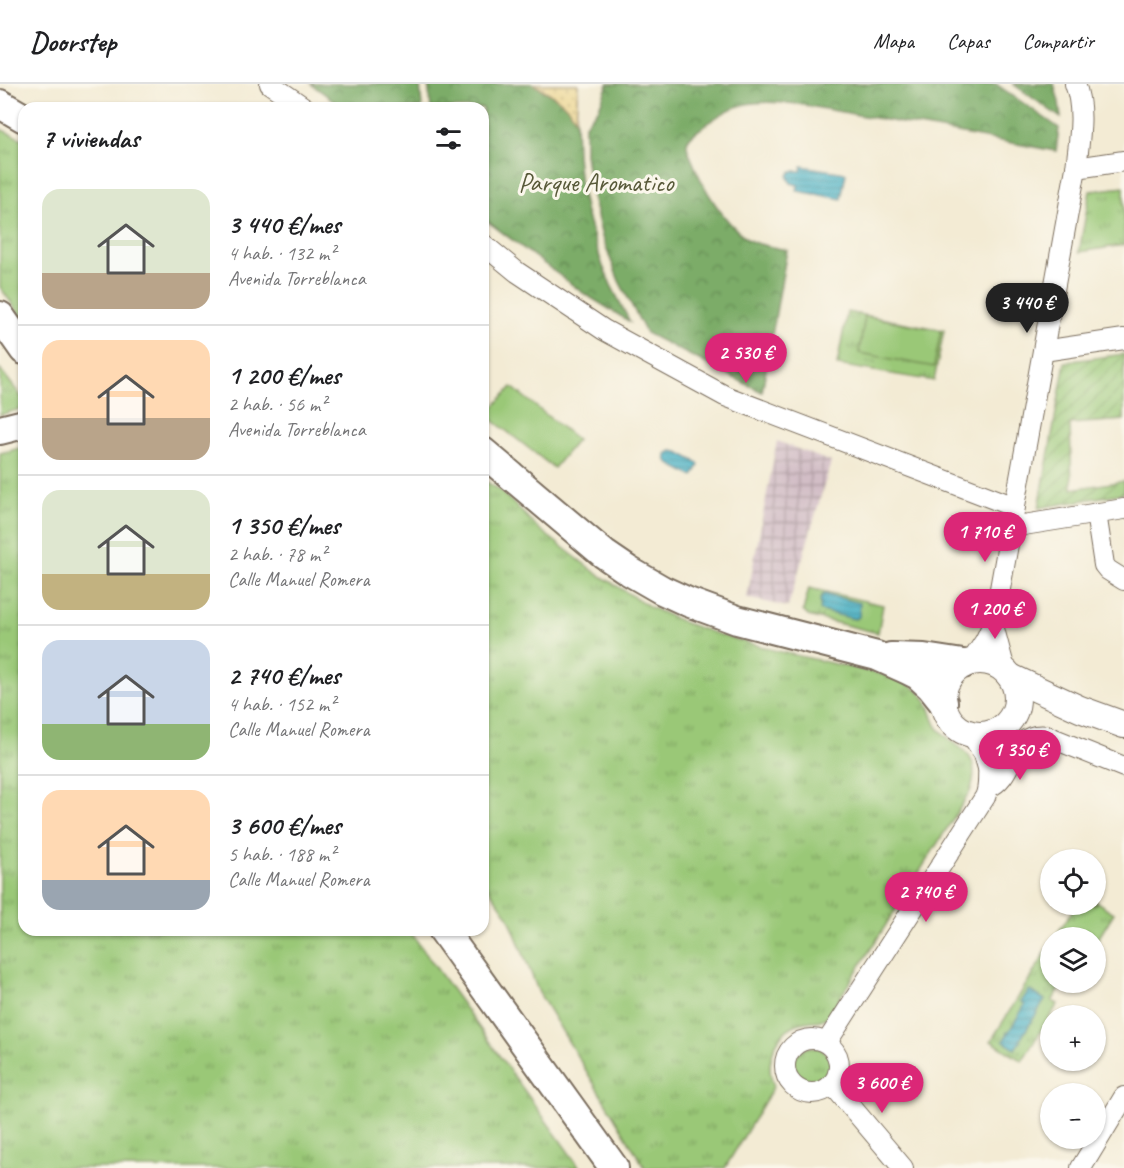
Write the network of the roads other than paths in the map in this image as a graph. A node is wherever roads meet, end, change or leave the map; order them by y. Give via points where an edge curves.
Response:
1 (270, 84) edge
2 (1078, 86) edge
3 (296, 102) edge
4 (0, 104) edge
5 (18, 114) edge
6 (1124, 161) edge
7 (1076, 168) junction
8 (489, 249) edge
9 (0, 316) edge
10 (0, 333) edge
11 (1124, 339) edge
12 (18, 342) edge
13 (1043, 351) junction
14 (18, 354) edge
15 (489, 457) edge
16 (489, 470) edge
17 (511, 476) junction
18 (1015, 507) junction
19 (1124, 508) edge
20 (1096, 513) junction
21 (1011, 527) junction
22 (1124, 580) edge
23 (993, 625) junction
24 (877, 656) junction
25 (968, 662) junction
26 (1008, 673) junction
27 (943, 702) junction
28 (1080, 709) junction
29 (1004, 725) junction
30 (1124, 725) edge
31 (970, 734) junction
32 (1124, 767) edge
33 (988, 778) junction
34 (447, 936) edge
35 (827, 1042) junction
36 (524, 1044) junction
37 (832, 1084) junction
38 (1124, 1097) edge
39 (598, 1168) edge
40 (614, 1168) edge
41 (903, 1168) edge
42 (1081, 1168) edge

1 - 3 street
2 - 7 street via 1080,140
4 - 5 highway
6 - 7 street
7 - 13 street
8 - 18 street via 604,330 725,396
9 - 12 highway
10 - 14 highway
11 - 13 street
13 - 18 street
15 - 17 highway
16 - 17 highway
17 - 24 highway via 604,554 662,590 737,620
18 - 21 street
19 - 20 street
20 - 21 street
20 - 22 street via 1104,565
21 - 23 street
23 - 25 street via 986,641
23 - 26 street
24 - 25 highway
24 - 27 highway via 918,675
25 - 26 main road via 990,661
25 - 27 main road via 956,669 946,684
26 - 28 main road
26 - 29 main road via 1015,685 1017,702
27 - 31 main road via 955,725
28 - 29 main road via 1042,709
28 - 30 main road
29 - 31 main road via 988,734
29 - 33 street
31 - 33 street via 984,754
32 - 33 street via 1039,735 1020,745 998,782
33 - 35 street via 985,796
34 - 36 highway
35 - 37 street via 839,1062
35 - 37 street via 809,1038 793,1046 785,1071 801,1091 818,1093
36 - 39 highway via 552,1100
36 - 40 highway
37 - 41 street
38 - 42 street

